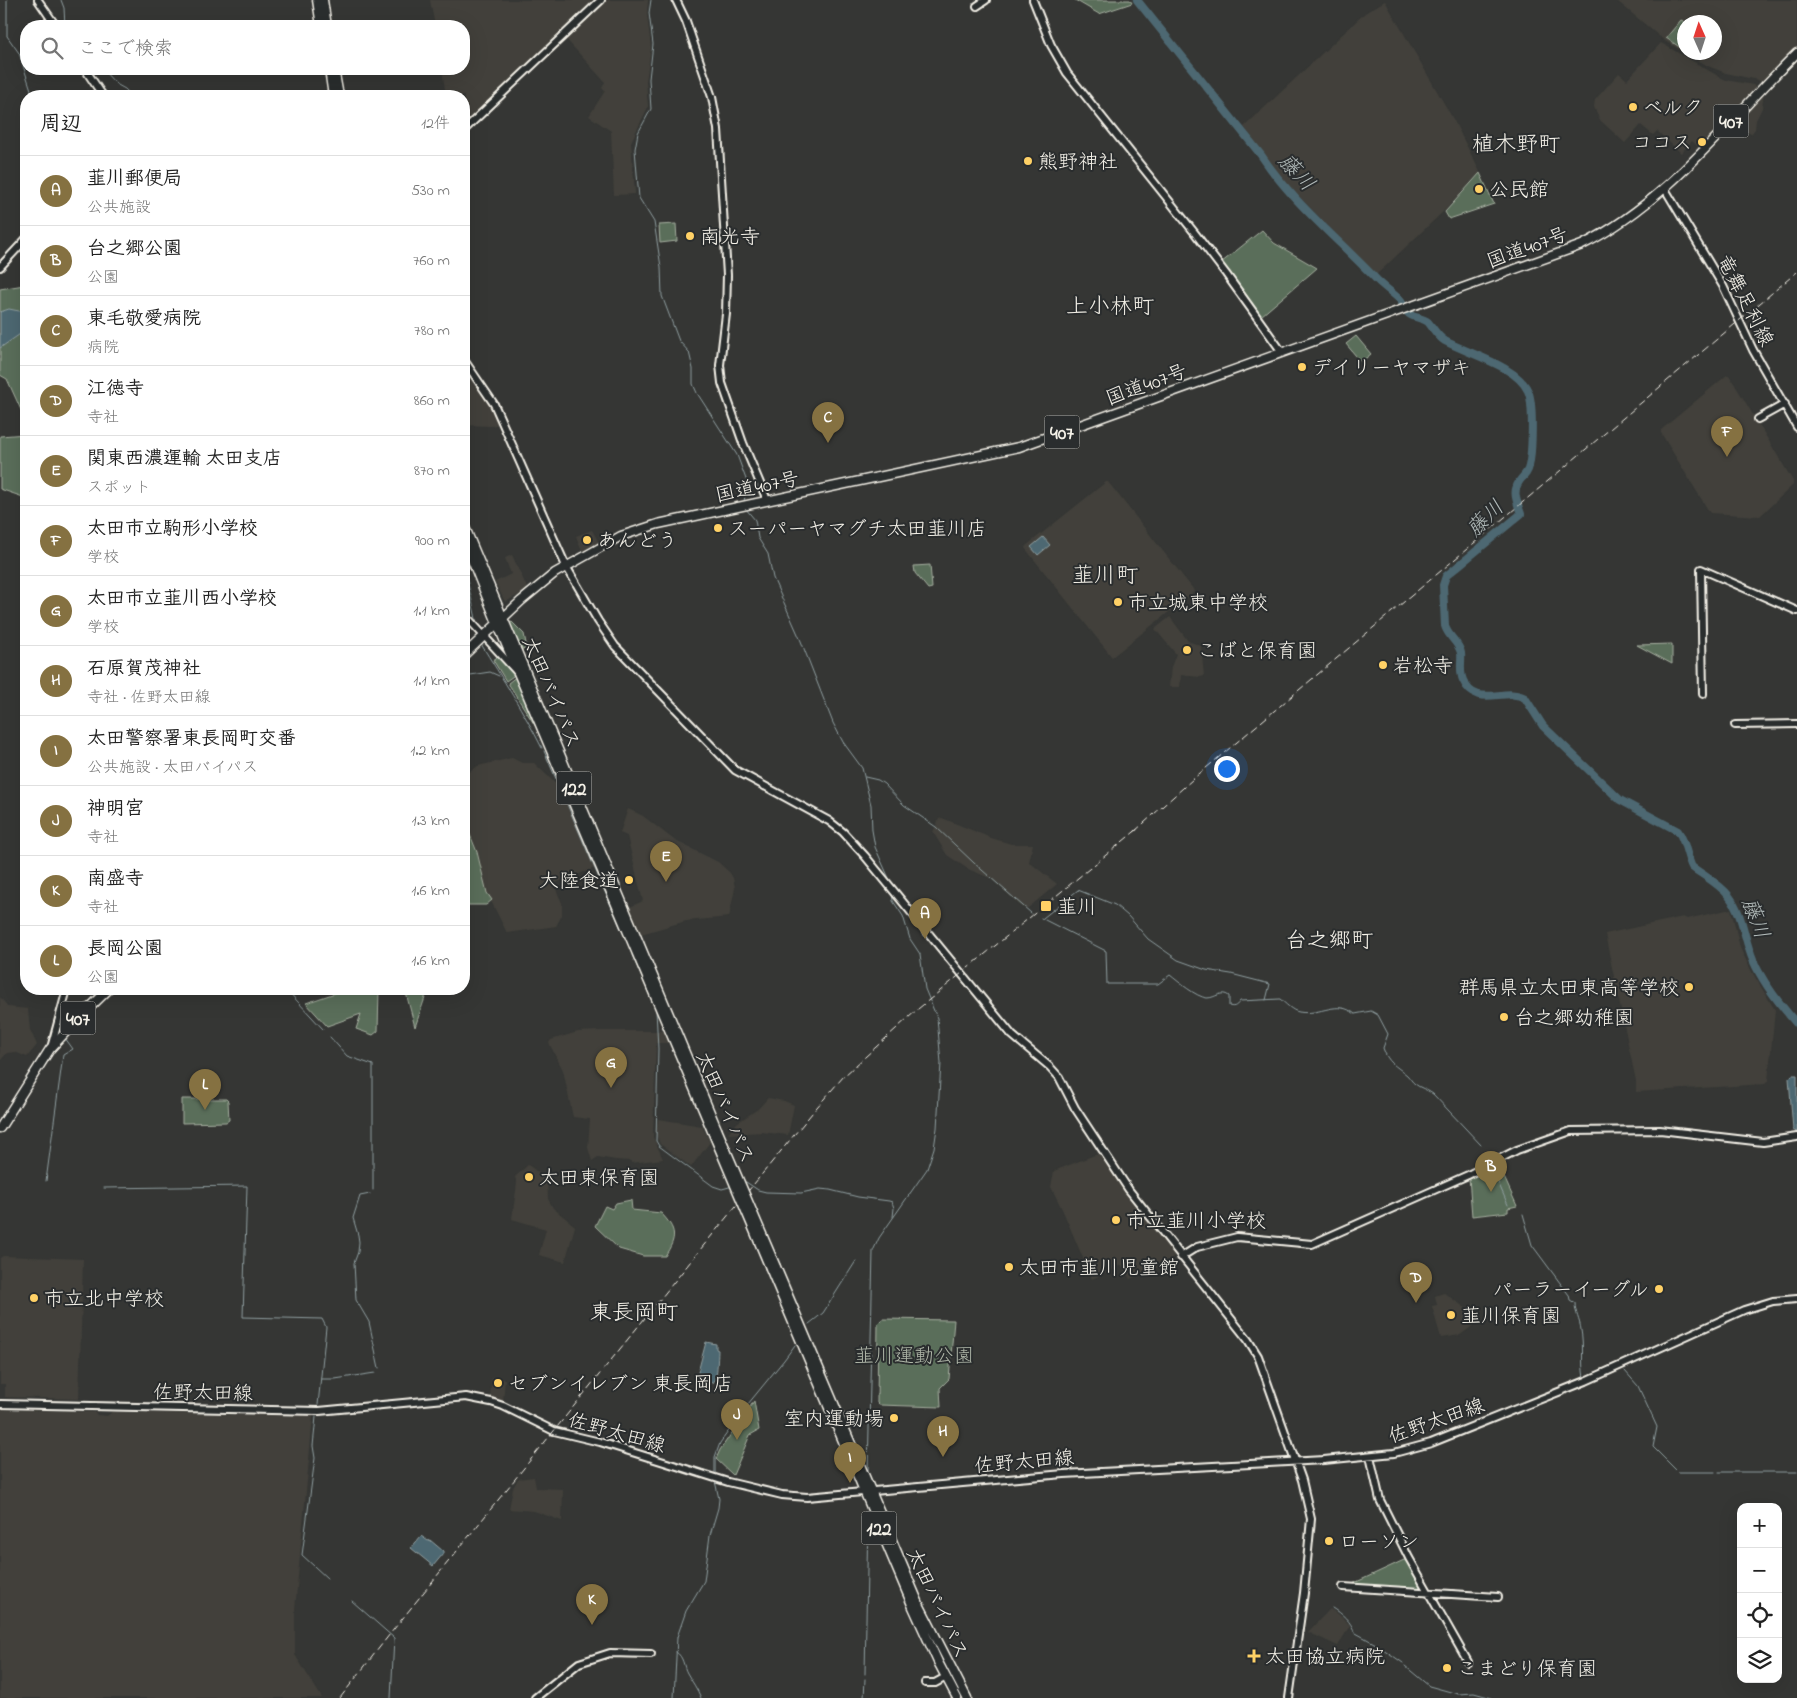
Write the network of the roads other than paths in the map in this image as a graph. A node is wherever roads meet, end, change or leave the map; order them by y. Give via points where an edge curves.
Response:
1 (38, 0) edge
2 (317, 0) edge
3 (323, 0) edge
4 (601, 0) edge
5 (676, 0) edge
6 (986, 0) edge
7 (1033, 0) edge
8 (977, 6) dead end
9 (52, 20) edge
10 (320, 20) edge
11 (326, 20) edge
12 (1797, 53) edge
13 (89, 75) edge
14 (330, 75) edge
15 (335, 75) edge
16 (99, 90) edge
17 (332, 90) edge
18 (338, 90) edge
19 (470, 124) edge
20 (1665, 189) junction
21 (20, 245) edge
22 (0, 267) edge
23 (1282, 352) junction
24 (470, 369) edge
25 (1785, 404) junction
26 (1758, 419) dead end
27 (1797, 427) edge
28 (767, 500) junction
29 (470, 541) edge
30 (470, 553) edge
31 (566, 566) junction
32 (1797, 611) edge
33 (500, 620) junction
34 (470, 621) edge
35 (483, 636) junction
36 (470, 649) edge
37 (520, 676) junction
38 (1703, 694) dead end
39 (1797, 724) edge
40 (1735, 725) dead end
41 (64, 995) edge
42 (103, 995) edge
43 (50, 1049) junction
44 (0, 1128) edge
45 (715, 1130) junction
46 (1797, 1137) edge
47 (1181, 1257) junction
48 (1797, 1299) edge
49 (0, 1404) edge
50 (1370, 1456) junction
51 (1296, 1462) junction
52 (867, 1492) junction
53 (1343, 1587) dead end
54 (1428, 1593) junction
55 (1498, 1597) dead end
56 (937, 1642) junction
57 (651, 1654) dead end
58 (1468, 1662) dead end
59 (946, 1677) junction
60 (925, 1683) dead end
61 (535, 1698) edge
62 (957, 1698) edge
63 (963, 1698) edge
64 (967, 1698) edge
65 (1289, 1698) edge

1 - 9 street
2 - 10 highway
3 - 11 highway
4 - 19 street
5 - 28 street via 712,97 718,129 727,275 720,364 722,382
6 - 8 street
7 - 23 street via 1067,73 1214,258
12 - 20 highway, 国道407号 / 407
13 - 16 street
14 - 17 highway
15 - 18 highway
20 - 23 highway, 国道407号 / 407 via 1620,224 1582,245
20 - 25 street, 竜舞足利線 via 1724,287 1753,350
21 - 22 street
23 - 28 highway, 国道407号 / 407 via 1019,447
24 - 31 street via 494,404
25 - 26 street
25 - 27 street, 竜舞足利線
28 - 31 highway, 国道407号 / 407 via 646,527
29 - 33 highway, 太田バイパス / 122
30 - 33 highway, 太田バイパス / 122
31 - 33 highway, 国道407号 / 407 via 542,582
31 - 47 street via 615,646 722,758 742,774 833,823 865,856 1012,1035 1054,1071 1129,1190
32 - 38 street via 1701,568
33 - 35 highway, 国道407号 / 407
33 - 37 highway, 太田バイパス / 122
33 - 45 highway, 太田バイパス / 122
34 - 35 street
35 - 36 highway, 国道407号 / 407
35 - 37 street
37 - 45 highway, 太田バイパス / 122
39 - 40 street
41 - 43 street
42 - 43 highway, 407
43 - 44 highway, 407
45 - 52 highway, 太田バイパス / 122, bridge
46 - 47 street via 1762,1142 1660,1130 1571,1131 1517,1150 1312,1244 1237,1237 1197,1247
47 - 51 street via 1258,1356
48 - 50 street, 佐野太田線 via 1744,1310 1586,1381 1432,1443
49 - 52 street, 佐野太田線 via 319,1411 466,1398 503,1406 554,1431 754,1489 794,1497
50 - 51 street, 佐野太田線
50 - 54 street via 1380,1500
51 - 52 street, 佐野太田線 via 1064,1474
51 - 65 street via 1307,1496 1311,1530
52 - 56 highway, 太田バイパス / 122
52 - 59 highway, 太田バイパス / 122 via 913,1607
53 - 54 street
54 - 55 street
54 - 58 street
56 - 63 highway via 938,1651
56 - 64 highway, 太田バイパス / 122
57 - 61 street via 610,1653 579,1664
59 - 60 street
59 - 62 highway, 太田バイパス / 122

